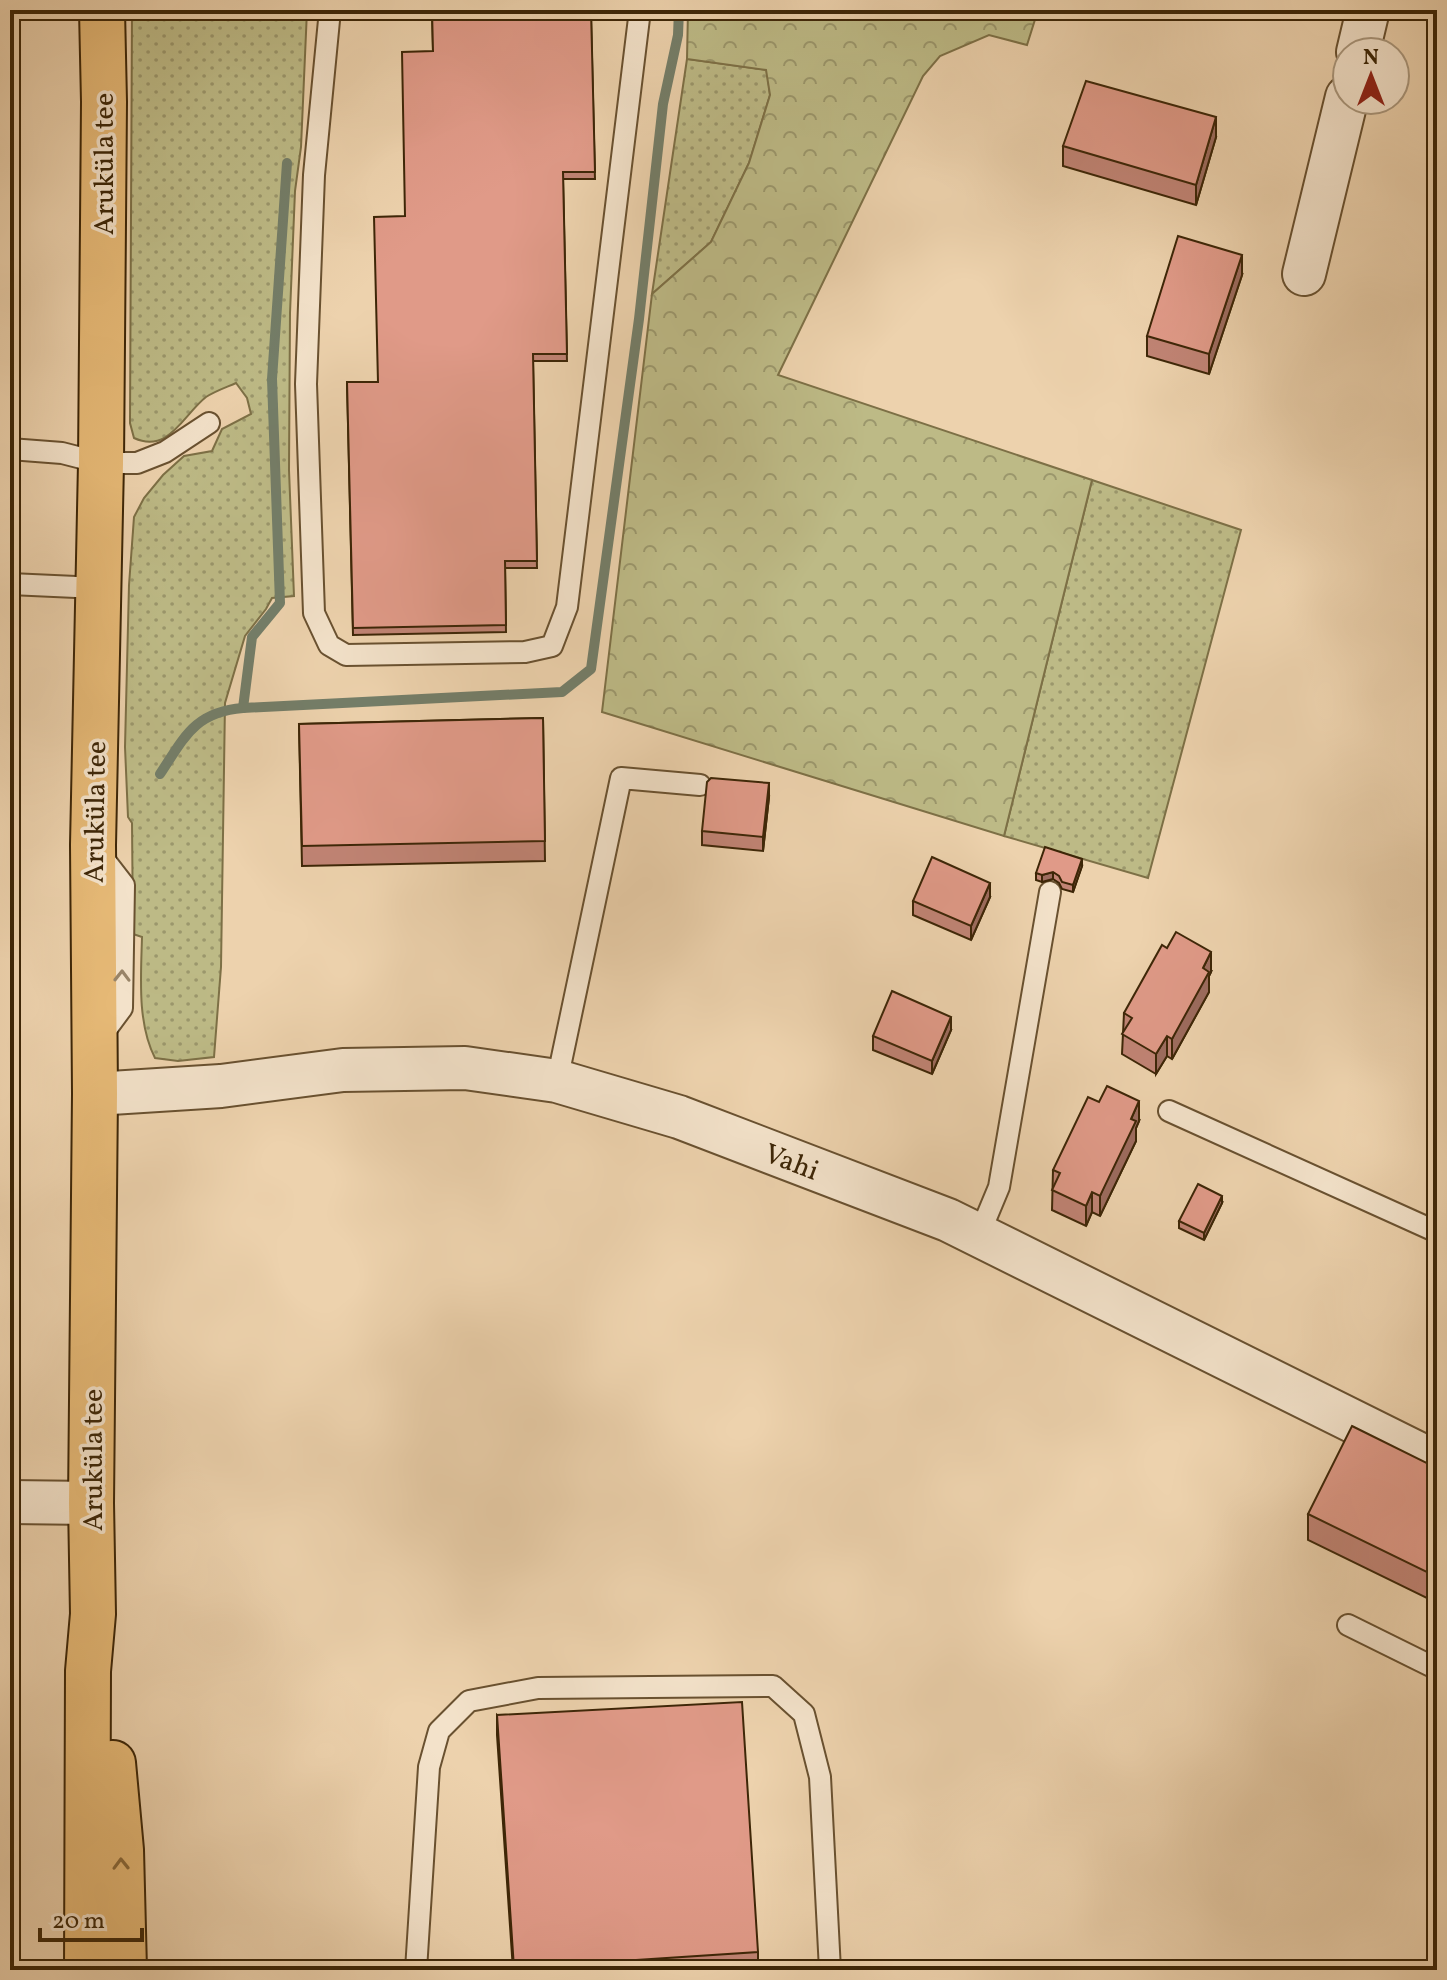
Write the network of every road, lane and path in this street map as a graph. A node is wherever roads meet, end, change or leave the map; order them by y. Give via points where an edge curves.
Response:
1 (102, 10) edge
2 (330, 10) edge
3 (640, 10) edge
4 (1368, 10) edge
5 (1362, 36) edge
6 (1342, 116) edge
7 (1304, 274) dead end
8 (209, 423) dead end
9 (10, 449) edge
10 (101, 463) junction
11 (10, 584) edge
12 (98, 588) junction
13 (700, 785) dead end
14 (1050, 892) dead end
15 (557, 1081) junction
16 (95, 1094) junction
17 (1169, 1111) dead end
18 (1437, 1232) edge
19 (979, 1235) junction
20 (1437, 1463) edge
21 (10, 1502) edge
22 (91, 1503) junction
23 (1348, 1625) dead end
24 (1437, 1669) edge
25 (98, 1965) edge
26 (416, 1970) edge
27 (830, 1970) edge

1 - 10 highway, Aruküla tee
2 - 3 lane via 314,175 306,384 314,613 329,645 346,655 525,652 552,646 567,607
4 - 5 street
6 - 7 street
8 - 10 lane via 137,463
9 - 10 lane
10 - 12 highway, Aruküla tee
11 - 12 lane
12 - 16 highway, Aruküla tee
13 - 15 lane via 621,778
14 - 19 lane via 999,1187
15 - 16 street, Vahi via 465,1068 343,1070 221,1086
15 - 19 street, Vahi via 679,1117
16 - 22 highway, Aruküla tee
17 - 18 lane
19 - 20 street, Vahi
21 - 22 street
22 - 25 highway, Aruküla tee via 93,1614 106,1689 121,1850
23 - 24 lane
26 - 27 lane via 429,1767 439,1731 469,1701 538,1688 773,1686 804,1714 820,1777

